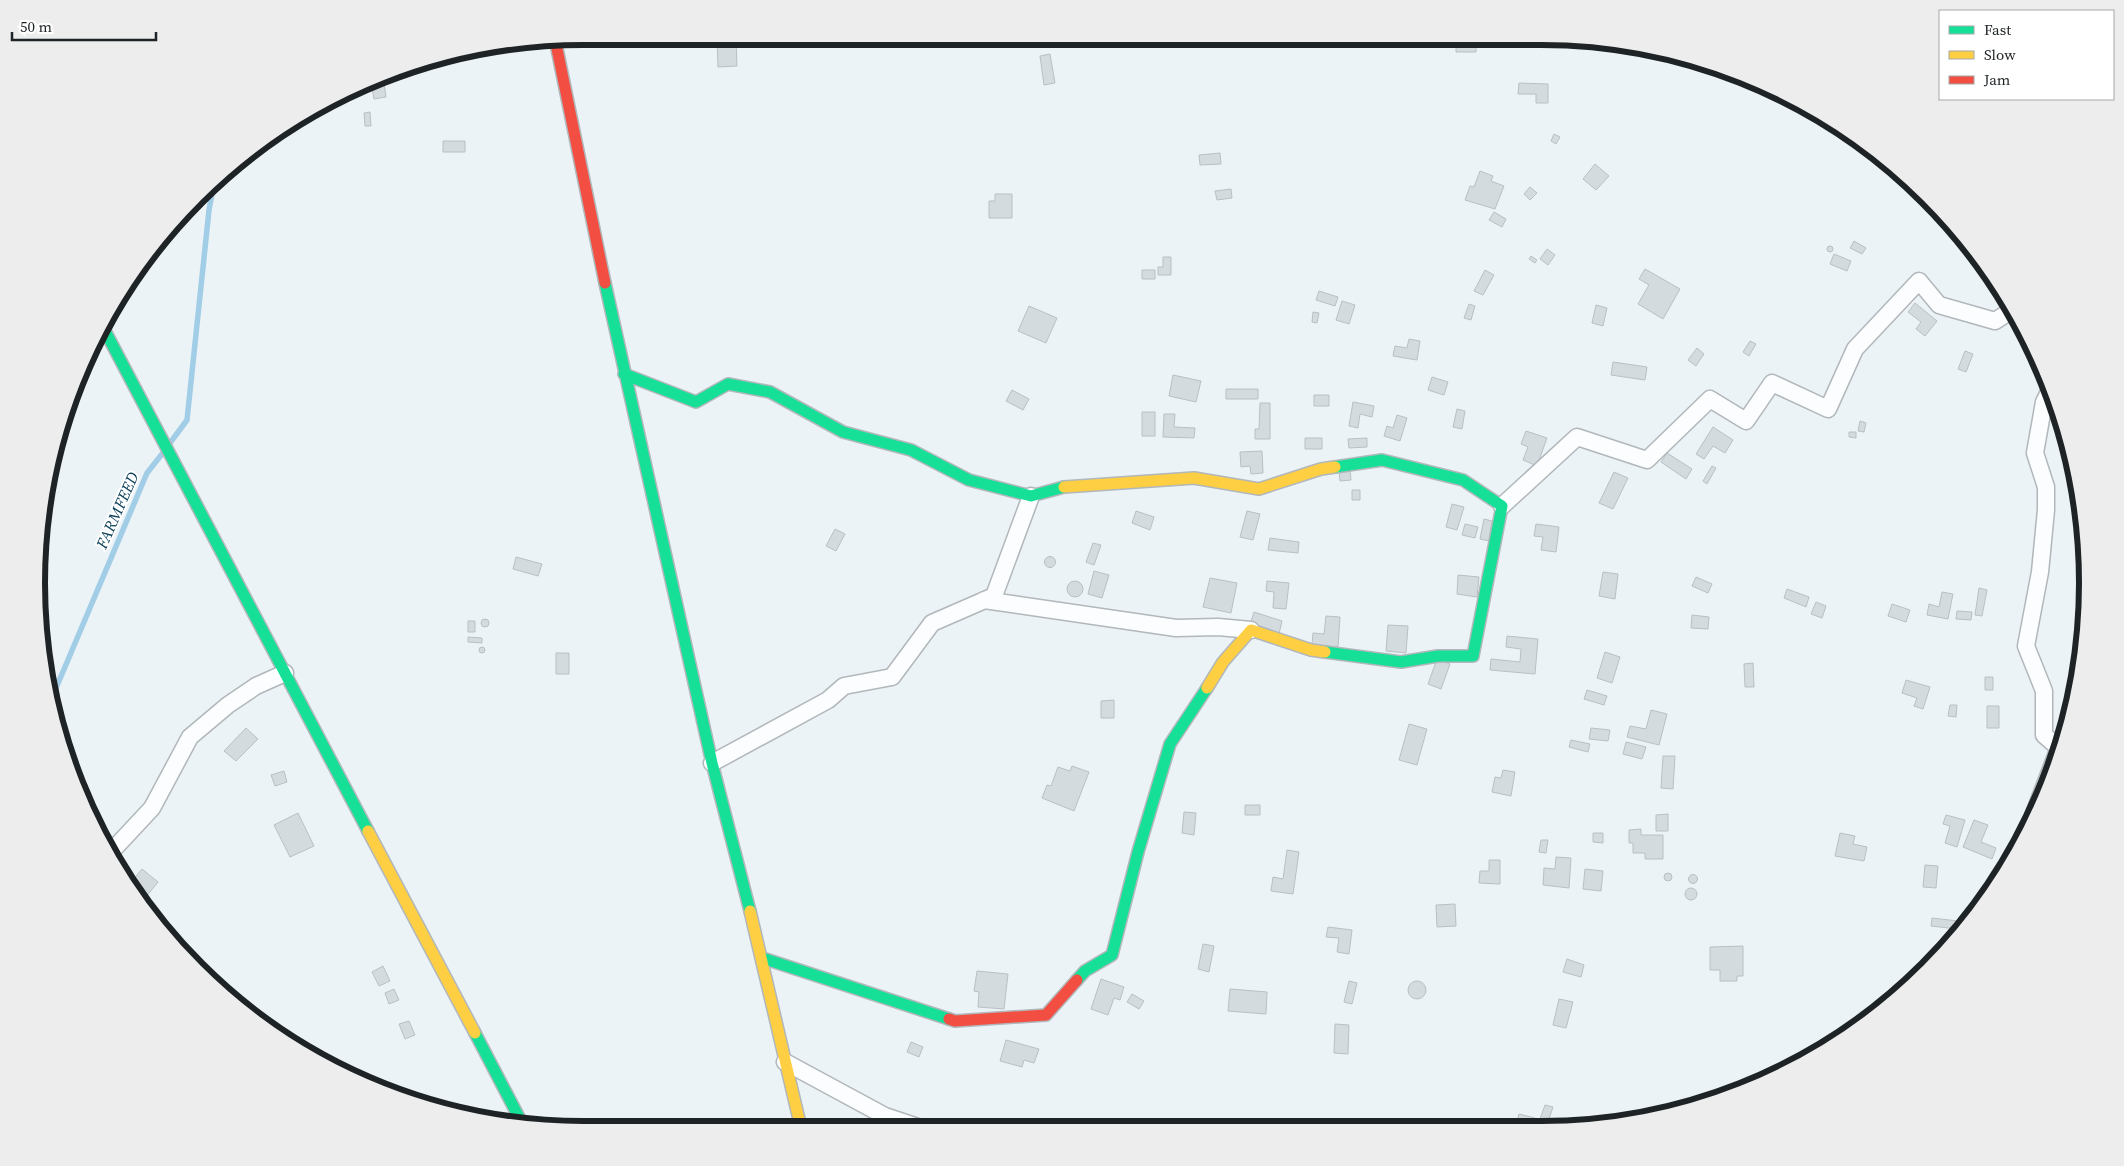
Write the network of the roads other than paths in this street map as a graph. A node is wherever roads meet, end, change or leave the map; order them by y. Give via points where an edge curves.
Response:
1 (556, 46) edge
2 (2007, 313) edge
3 (107, 333) edge
4 (624, 374) junction
5 (2046, 398) edge
6 (1031, 496) junction
7 (1502, 506) junction
8 (984, 600) junction
9 (1251, 630) junction
10 (284, 673) junction
11 (2054, 744) edge
12 (712, 763) junction
13 (114, 847) edge
14 (762, 958) junction
15 (785, 1062) junction
16 (518, 1117) edge
17 (799, 1121) edge
18 (900, 1121) edge

1 - 4 main road
2 - 7 street via 1995,321 1939,305 1919,281 1854,349 1828,409 1772,383 1746,421 1710,399 1647,460 1577,437
3 - 10 main road
4 - 6 main road via 696,402 728,384 770,392 842,432 911,450 969,480
4 - 12 main road
5 - 11 street via 2035,453 2046,487 2046,510 2040,572 2026,646 2044,692 2044,735
6 - 7 main road via 1060,487 1194,478 1259,489 1321,469 1382,460 1463,480
6 - 8 street via 994,596
7 - 9 main road via 1472,656 1438,656 1400,662 1383,660 1311,650
8 - 9 street via 1176,628
8 - 12 street via 932,623 892,677 844,686 828,700
9 - 14 main road via 1223,662 1170,744 1112,955 1085,971 1046,1015 955,1021
10 - 13 street via 256,686 228,705 190,737 152,808
10 - 16 main road
12 - 14 main road
14 - 15 main road
15 - 17 main road
15 - 18 street

